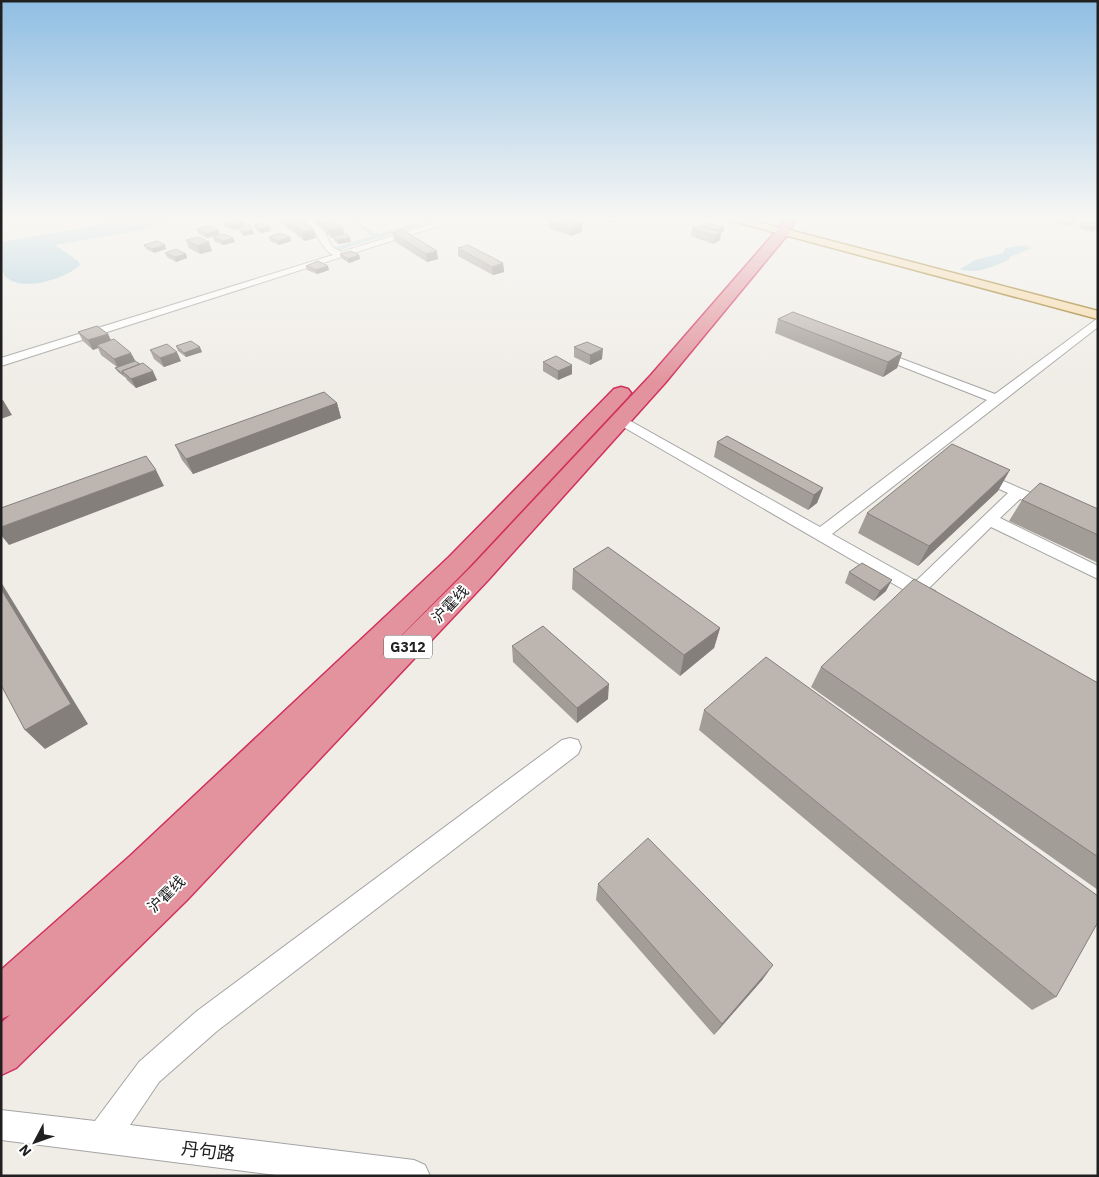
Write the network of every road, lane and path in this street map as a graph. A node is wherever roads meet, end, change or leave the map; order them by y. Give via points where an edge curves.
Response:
1 (280, 274) edge
2 (734, 274) edge
3 (953, 274) edge
4 (970, 274) edge
5 (1098, 307) edge
6 (1098, 315) edge
7 (1098, 321) edge
8 (870, 350) edge
9 (1, 362) edge
10 (996, 399) junction
11 (611, 418) junction
12 (928, 451) junction
13 (946, 459) edge
14 (964, 468) edge
15 (1018, 492) junction
16 (1062, 512) edge
17 (990, 520) junction
18 (822, 534) junction
19 (1098, 573) edge
20 (918, 589) junction
21 (943, 604) edge
22 (570, 748) dead end
23 (1, 998) edge
24 (1, 1053) edge
25 (1, 1125) edge
26 (102, 1138) junction
27 (291, 1168) edge
28 (414, 1176) edge

1 - 9 street
2 - 11 highway, 沪霍线 / G312
3 - 6 main road
4 - 5 main road
7 - 10 street
8 - 10 street
10 - 12 street
11 - 18 street
11 - 23 highway, 沪霍线 / G312 via 172,841
11 - 24 highway, 沪霍线 / G312 via 480,573 181,880
12 - 13 street
12 - 18 street
14 - 15 street
15 - 16 street
15 - 17 street
17 - 19 street
17 - 20 street
18 - 20 street
20 - 21 street
22 - 26 street via 208,1021 149,1072
25 - 26 street, 丹句路
26 - 27 street, 丹句路
27 - 28 street, 丹句路

